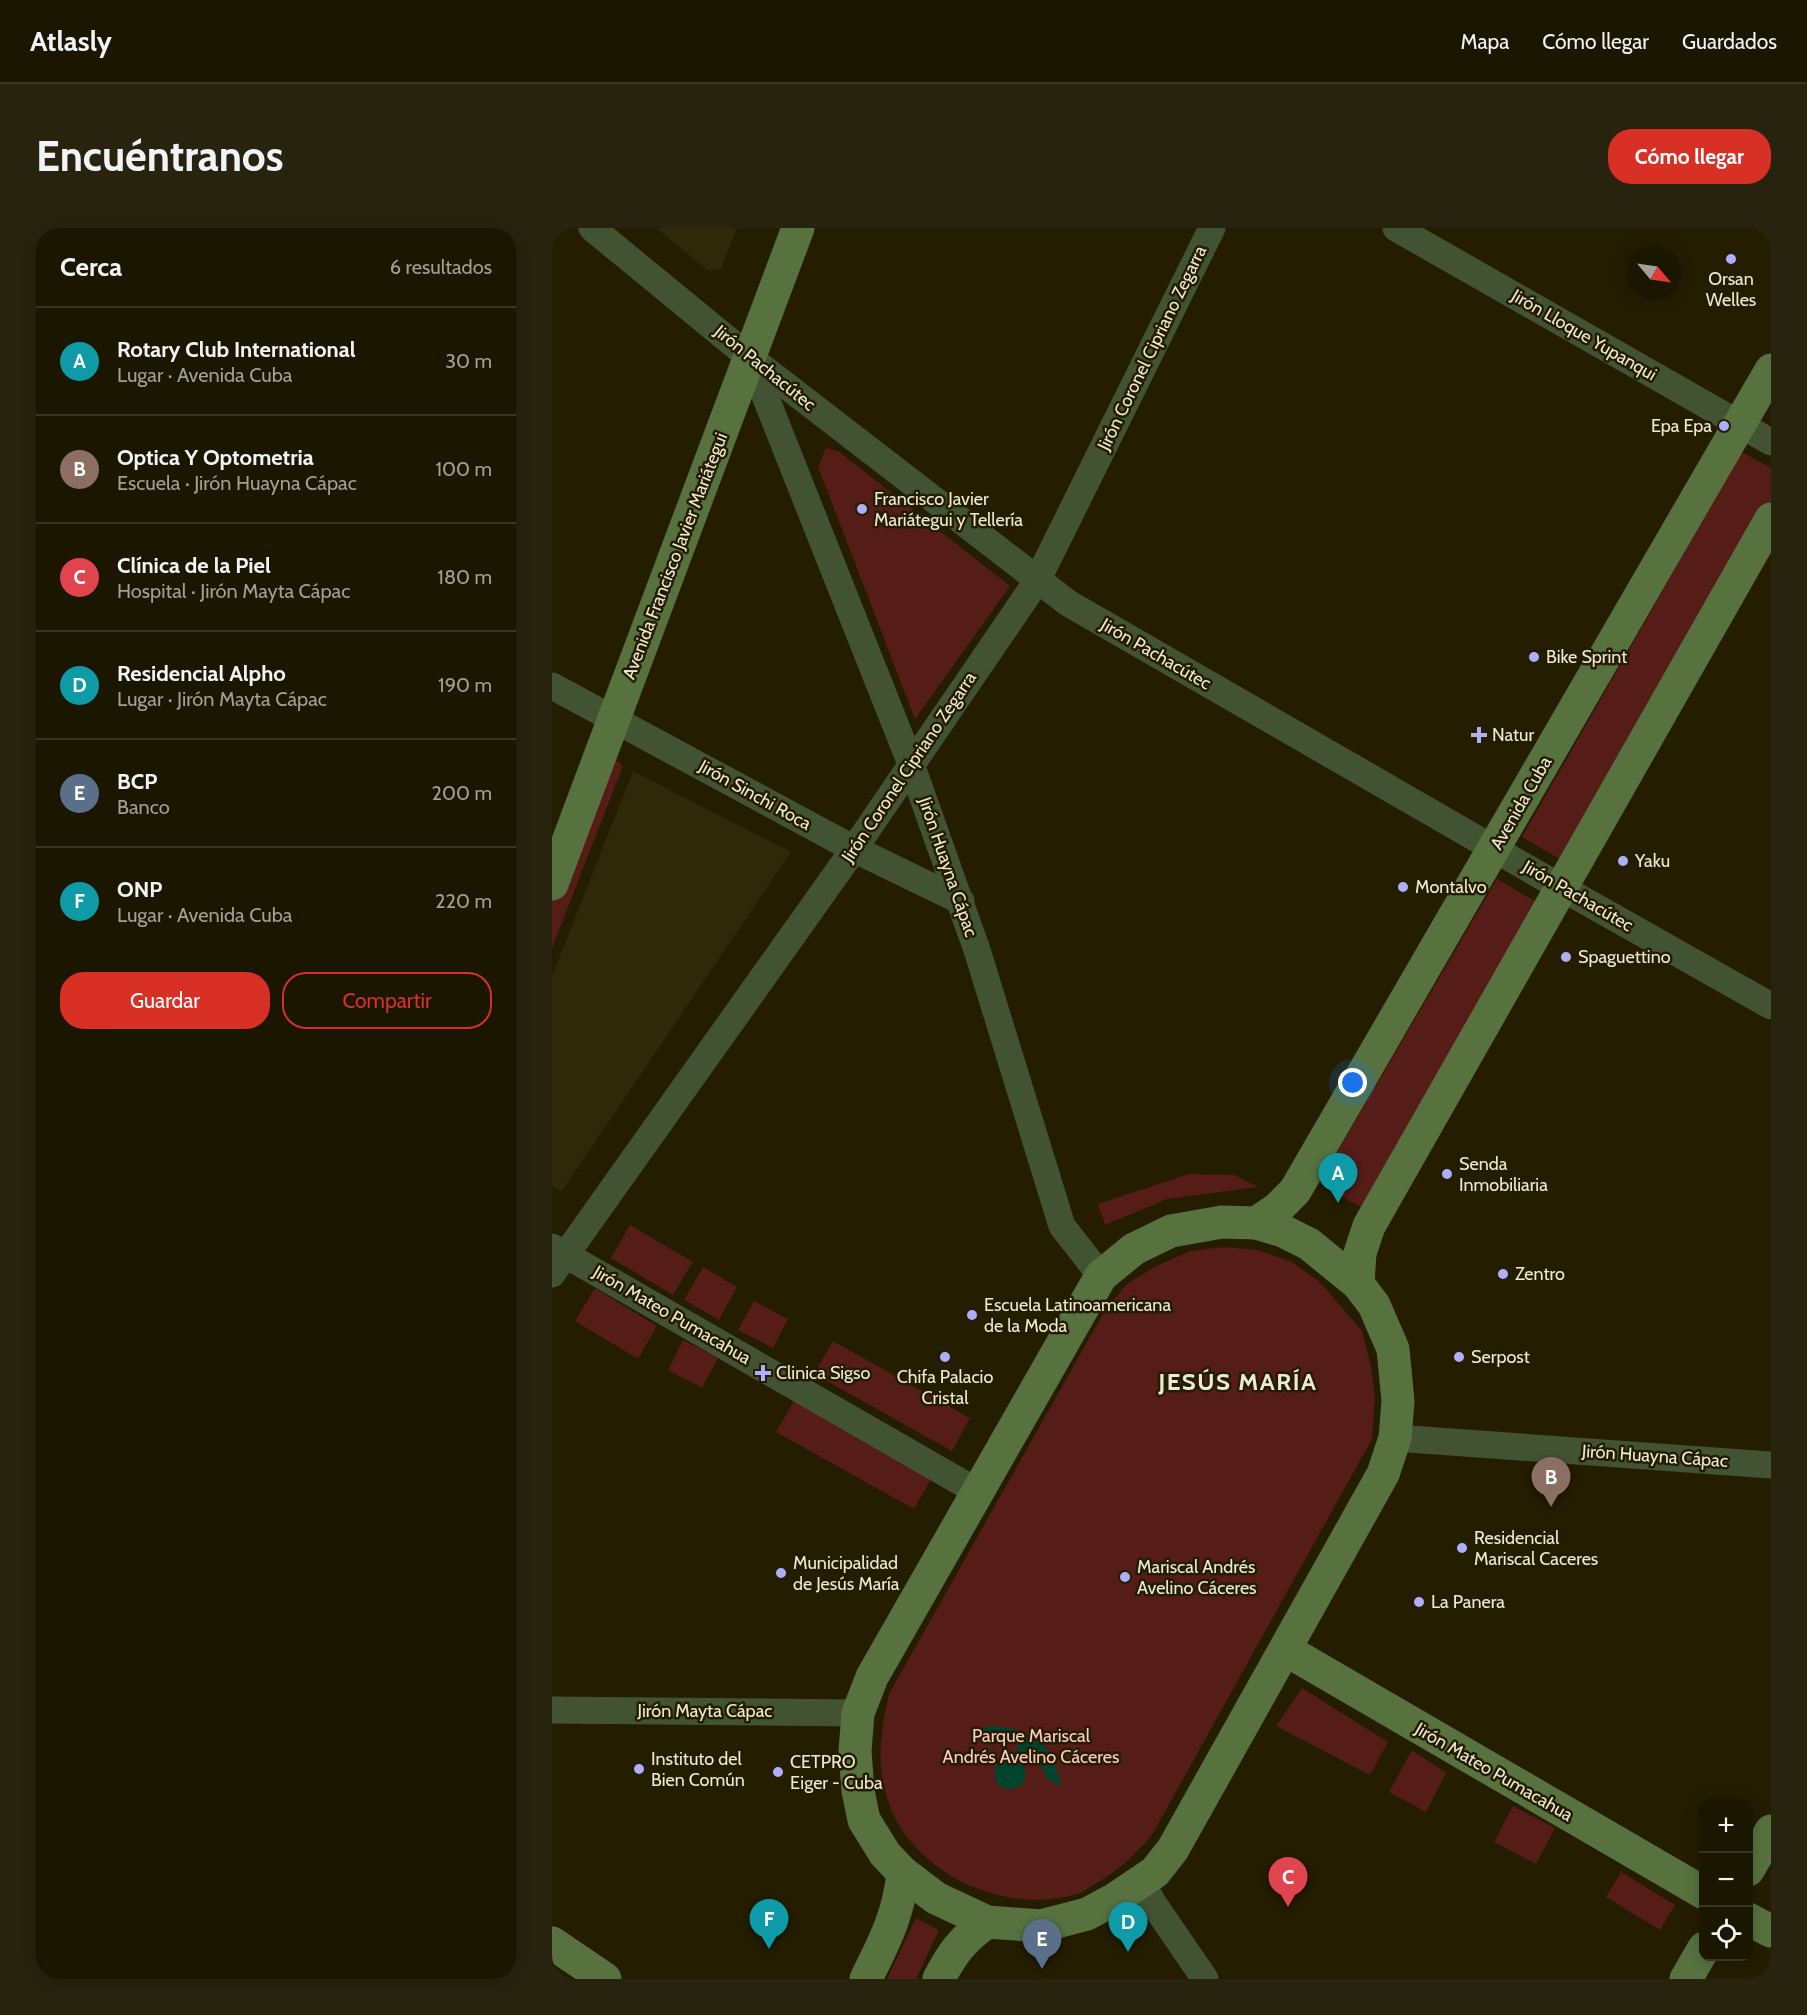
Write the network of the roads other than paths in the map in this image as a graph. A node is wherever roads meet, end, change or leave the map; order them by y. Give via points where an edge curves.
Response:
1 (592, 228) edge
2 (798, 228) edge
3 (1212, 228) edge
4 (1396, 228) edge
5 (749, 357) junction
6 (1771, 370) edge
7 (1740, 424) junction
8 (1771, 442) edge
9 (1771, 519) edge
10 (1036, 580) junction
11 (552, 686) edge
12 (614, 718) junction
13 (911, 764) junction
14 (1494, 848) junction
15 (854, 849) junction
16 (552, 884) edge
17 (1562, 888) junction
18 (961, 901) junction
19 (1771, 1006) edge
20 (1256, 1223) junction
21 (556, 1258) edge
22 (1101, 1276) junction
23 (1358, 1284) junction
24 (1395, 1438) junction
25 (1771, 1465) edge
26 (978, 1492) junction
27 (1286, 1650) junction
28 (552, 1710) edge
29 (858, 1713) junction
30 (1771, 1831) edge
31 (1753, 1863) edge
32 (903, 1873) junction
33 (1142, 1882) junction
34 (1699, 1890) edge
35 (1753, 1920) edge
36 (987, 1922) junction
37 (1771, 1931) edge
38 (552, 1943) edge
39 (1699, 1957) edge
40 (605, 1979) edge
41 (866, 1979) edge
42 (939, 1979) edge
43 (1205, 1979) edge
44 (1686, 1979) edge

1 - 5 street, Jirón Pachacútec
2 - 5 main road, Avenida Francisco Javier Mariátegui
3 - 10 street, Jirón Coronel Cipriano Zegarra
4 - 7 street, Jirón Lloque Yupanqui
5 - 10 street, Jirón Pachacútec
5 - 12 main road, Avenida Francisco Javier Mariátegui
5 - 13 street, Jirón Huayna Cápac
6 - 7 main road, Avenida Cuba
7 - 8 street, Jirón Lloque Yupanqui
7 - 14 main road, Avenida Cuba
9 - 17 main road
10 - 13 street, Jirón Coronel Cipriano Zegarra
10 - 14 street, Jirón Pachacútec via 1068,603
11 - 12 street, Jirón Sinchi Roca
12 - 15 street, Jirón Sinchi Roca
12 - 16 main road, Avenida Francisco Javier Mariátegui
13 - 15 street, Jirón Coronel Cipriano Zegarra
13 - 18 street, Jirón Huayna Cápac
14 - 17 street, Jirón Pachacútec
14 - 20 main road, Avenida Cuba via 1295,1191
15 - 18 street, Jirón Sinchi Roca
15 - 21 street, Jirón Coronel Cipriano Zegarra
17 - 19 street, Jirón Pachacútec
17 - 23 main road via 1369,1226 1360,1253
18 - 22 street, Jirón Huayna Cápac via 1062,1226
20 - 22 main road via 1222,1222 1171,1231 1134,1249
20 - 23 main road via 1309,1244
21 - 26 street, Jirón Mateo Pumacahua
22 - 26 main road
23 - 24 main road via 1374,1305 1393,1349 1398,1401
24 - 25 street, Jirón Huayna Cápac
24 - 27 main road via 1383,1474
26 - 29 main road via 872,1677
27 - 33 main road via 1173,1849
27 - 34 main road, Jirón Mateo Pumacahua
28 - 29 street, Jirón Mayta Cápac
29 - 32 main road via 855,1751 864,1820 885,1854
30 - 31 main road
32 - 36 main road via 936,1898
32 - 41 main road via 892,1927
33 - 36 main road via 1087,1914 1041,1926
33 - 43 street
35 - 37 main road
36 - 42 main road via 950,1957
38 - 40 main road
39 - 44 main road

